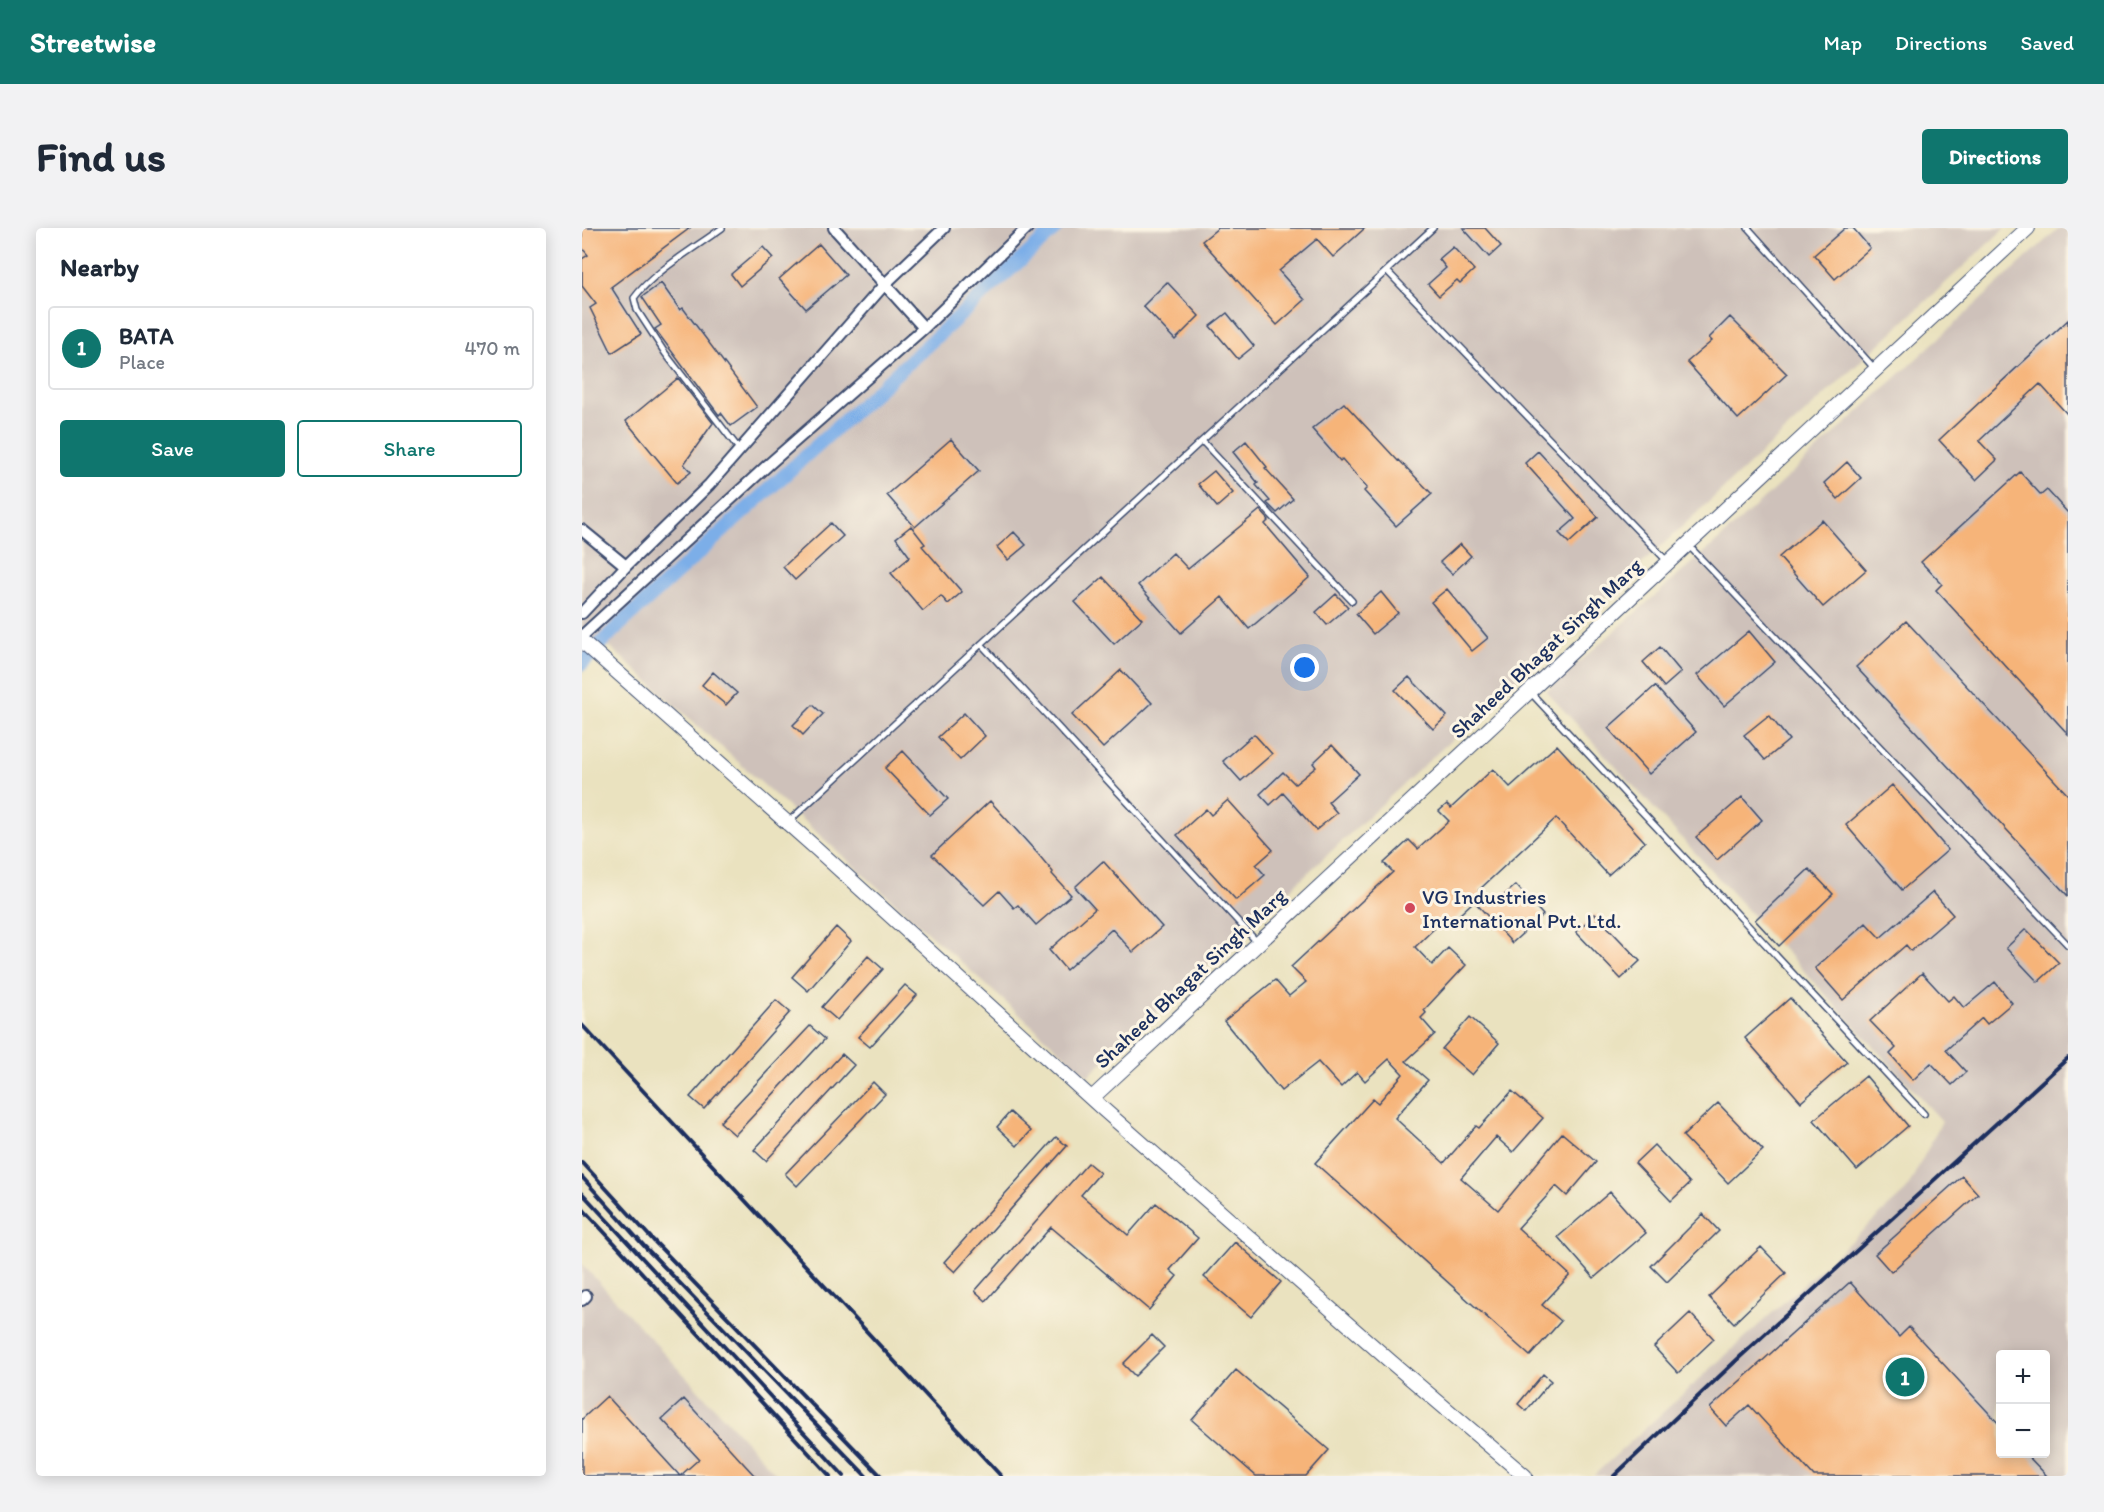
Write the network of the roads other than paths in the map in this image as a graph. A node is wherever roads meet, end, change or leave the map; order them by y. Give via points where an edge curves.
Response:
1 (722, 228) edge
2 (834, 228) edge
3 (944, 228) edge
4 (1027, 228) edge
5 (1433, 228) edge
6 (1748, 228) edge
7 (2028, 228) edge
8 (1387, 271) junction
9 (885, 285) junction
10 (924, 328) junction
11 (1875, 370) junction
12 (1202, 441) junction
13 (740, 449) junction
14 (582, 530) edge
15 (1688, 544) junction
16 (1669, 562) junction
17 (626, 566) junction
18 (1352, 601) dead end
19 (582, 614) edge
20 (583, 640) edge
21 (981, 644) junction
22 (1530, 691) junction
23 (787, 823) junction
24 (1258, 943) junction
25 (2068, 945) edge
26 (1092, 1098) junction
27 (1924, 1114) dead end
28 (1525, 1476) edge

1 - 13 lane via 654,277 633,298 665,353
2 - 9 street
3 - 9 street
4 - 10 street
5 - 8 lane
6 - 11 lane
7 - 11 street, Shaheed Bhagat Singh Marg
8 - 12 lane
8 - 16 lane
9 - 10 street
9 - 13 street
10 - 20 street via 768,465
11 - 15 street, Shaheed Bhagat Singh Marg
12 - 18 lane
12 - 21 lane
13 - 17 street
14 - 17 street
15 - 16 street, Shaheed Bhagat Singh Marg
15 - 25 lane
16 - 22 street, Shaheed Bhagat Singh Marg
17 - 19 street
20 - 23 street
21 - 23 lane
21 - 24 lane
22 - 24 street, Shaheed Bhagat Singh Marg
22 - 27 lane
23 - 26 street
24 - 26 street, Shaheed Bhagat Singh Marg
26 - 28 street

